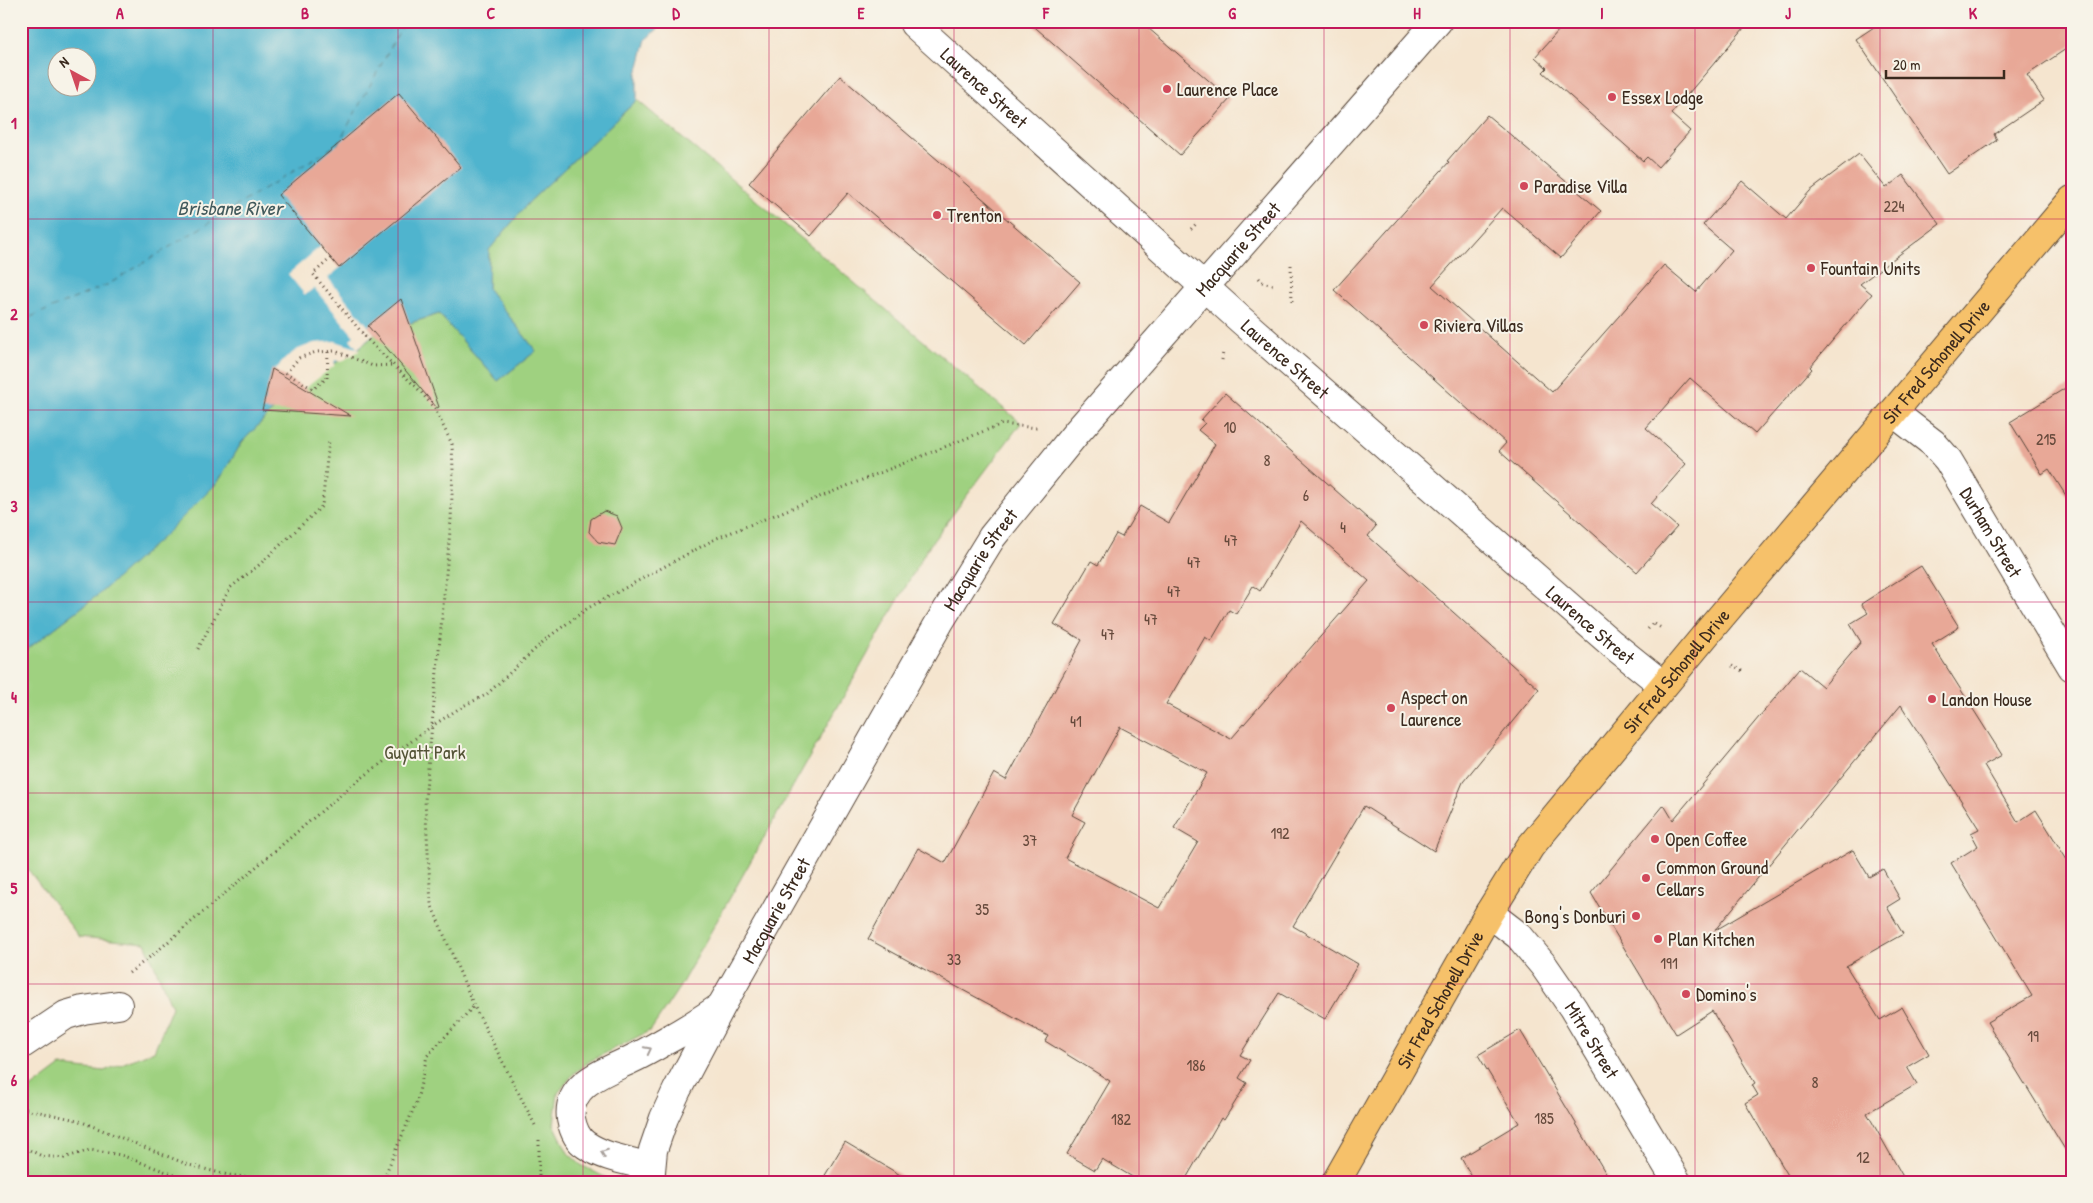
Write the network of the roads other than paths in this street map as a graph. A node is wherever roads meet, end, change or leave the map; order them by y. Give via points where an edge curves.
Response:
1 (1438, 21) edge
2 (914, 24) dead end
3 (2072, 200) edge
4 (1204, 287) junction
5 (1894, 413) junction
6 (2072, 667) edge
7 (1663, 685) junction
8 (1490, 912) junction
9 (118, 1005) dead end
10 (722, 1006) junction
11 (21, 1045) edge
12 (651, 1174) edge
13 (1336, 1182) edge
14 (1677, 1182) edge

1 - 4 street, Macquarie Street
2 - 4 street, Laurence Street
3 - 5 main road, Sir Fred Schonell Drive
4 - 7 street, Laurence Street
4 - 10 street, Macquarie Street via 1077,432 992,537 934,632
5 - 6 street, Durham Street via 1937,447 1948,460
5 - 7 main road, Sir Fred Schonell Drive
7 - 8 main road, Sir Fred Schonell Drive via 1530,847
8 - 13 main road, Sir Fred Schonell Drive
8 - 14 street, Mitre Street via 1519,936 1549,973
9 - 11 street via 66,1016
10 - 12 street, Macquarie Street via 668,1111 653,1150
12 -> 10 street via 585,1145 572,1123 573,1098 597,1075 678,1034

